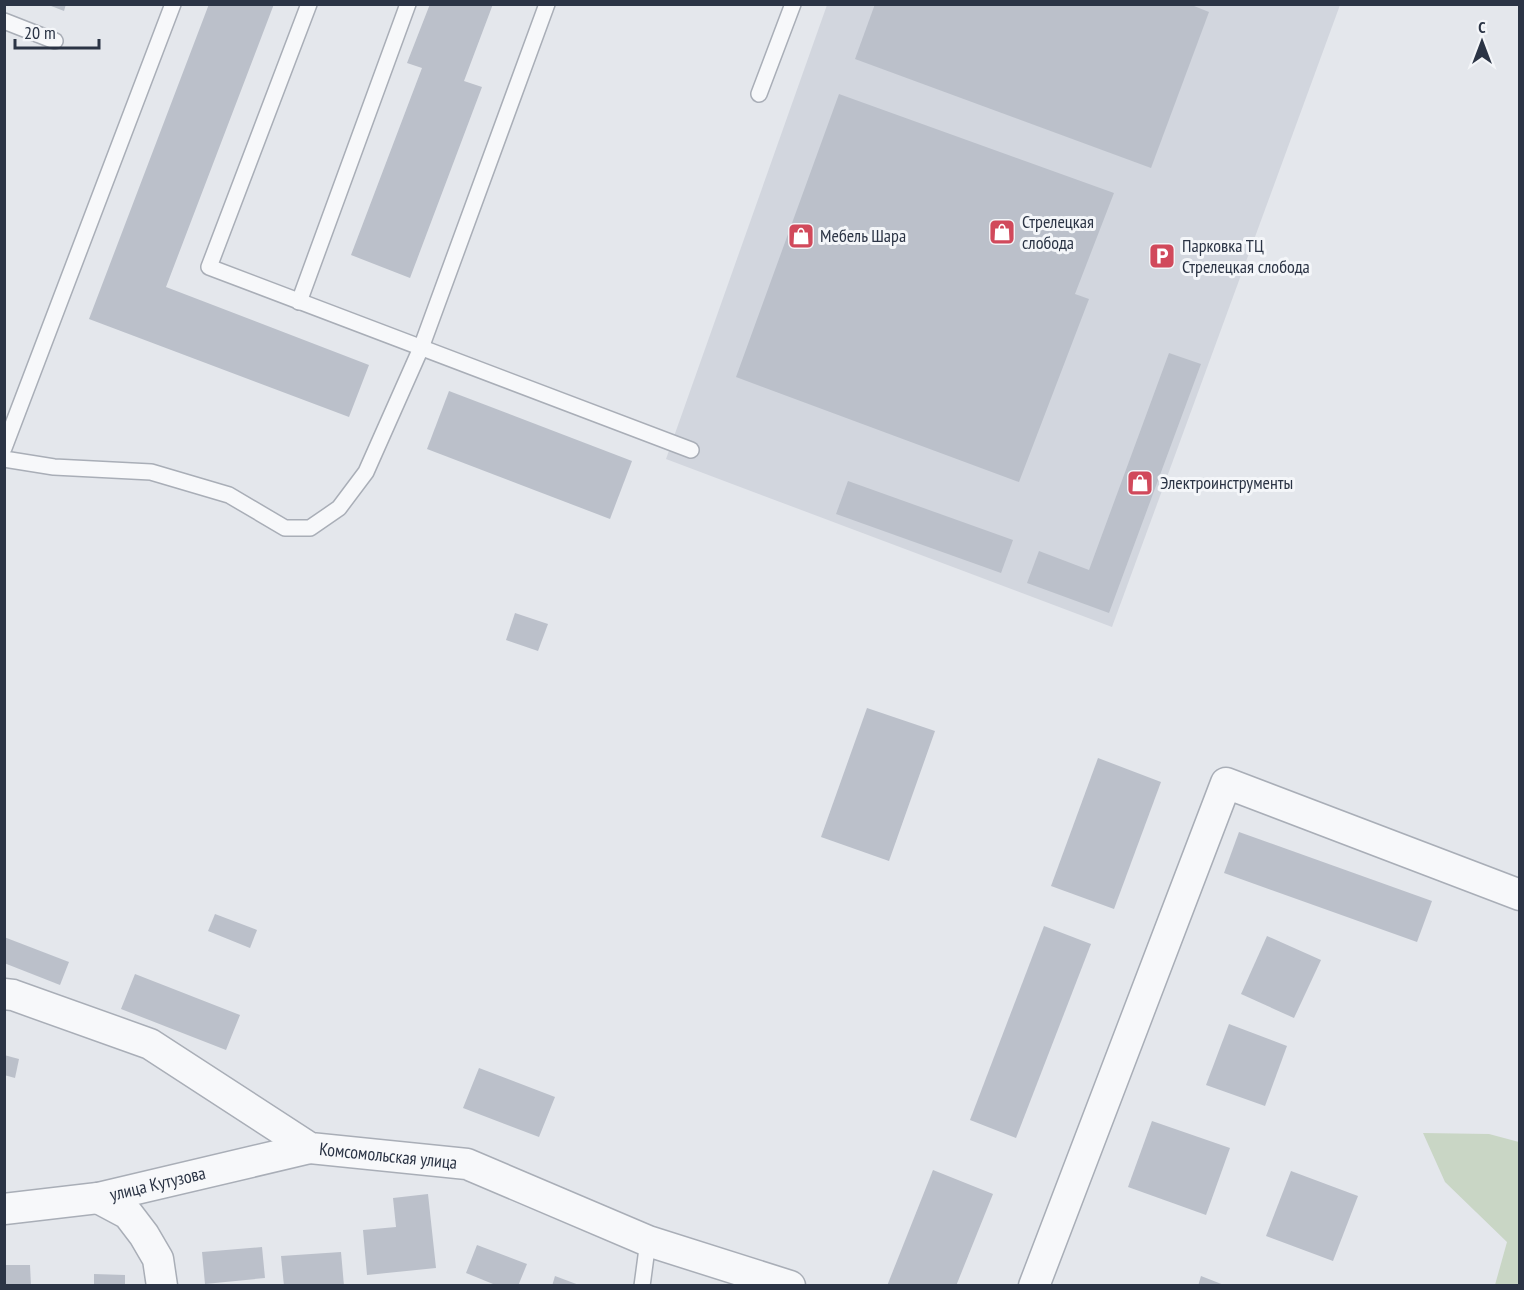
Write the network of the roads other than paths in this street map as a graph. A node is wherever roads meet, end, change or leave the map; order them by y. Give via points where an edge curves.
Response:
1 (173, 4) edge
2 (309, 4) edge
3 (408, 4) edge
4 (547, 4) edge
5 (792, 4) edge
6 (4, 21) edge
7 (55, 40) dead end
8 (759, 94) dead end
9 (299, 302) junction
10 (421, 348) junction
11 (4, 448) edge
12 (691, 450) dead end
13 (4, 459) edge
14 (1520, 895) edge
15 (4, 994) edge
16 (310, 1148) junction
17 (98, 1198) junction
18 (4, 1209) edge
19 (648, 1240) junction
20 (162, 1286) edge
21 (642, 1286) edge
22 (790, 1286) edge
23 (1034, 1286) edge

1 - 11 lane
2 - 9 lane via 209,267
3 - 9 lane
4 - 10 lane
5 - 8 lane
6 - 7 lane
9 - 10 lane
10 - 12 lane
10 - 13 lane via 366,472 339,508 310,528 285,528 229,495 151,472 54,467
14 - 23 street via 1226,783
15 - 16 street, Комсомольская улица via 150,1044
16 - 17 street, улица Кутузова
16 - 19 street, Комсомольская улица via 467,1164
17 - 18 street, улица Кутузова
17 - 20 street via 128,1214 144,1235 158,1259
19 - 21 lane
19 - 22 street, Комсомольская улица

